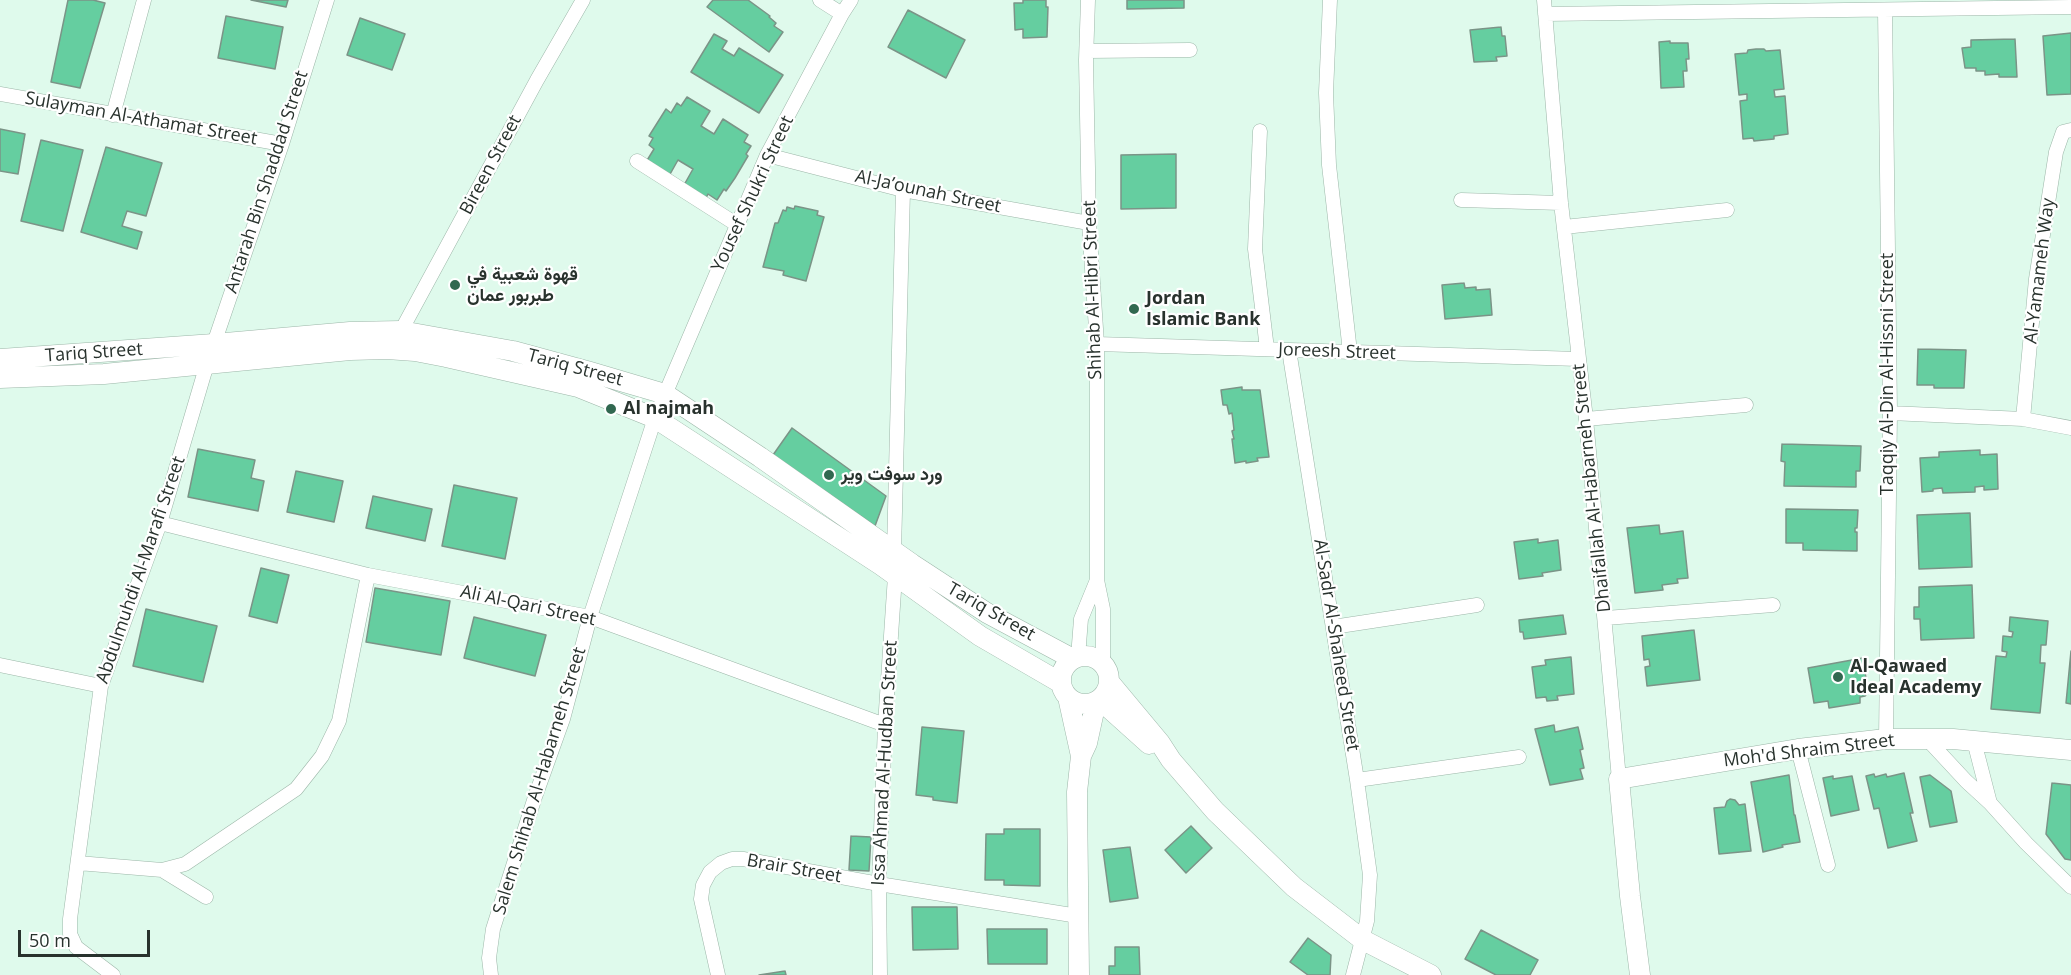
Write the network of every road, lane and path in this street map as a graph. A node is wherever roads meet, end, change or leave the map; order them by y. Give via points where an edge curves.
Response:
1 (144, 0) edge
2 (327, 0) edge
3 (583, 0) edge
4 (820, 0) edge
5 (851, 0) edge
6 (1088, 0) edge
7 (1330, 0) edge
8 (1545, 7) edge
9 (2071, 7) edge
10 (1885, 10) junction
11 (842, 14) junction
12 (1190, 50) dead end
13 (1087, 51) junction
14 (0, 94) edge
15 (112, 115) junction
16 (2071, 130) edge
17 (1260, 131) dead end
18 (282, 144) junction
19 (767, 155) junction
20 (637, 160) dead end
21 (903, 190) junction
22 (1461, 200) dead end
23 (1561, 203) junction
24 (1727, 210) dead end
25 (1089, 223) junction
26 (736, 224) junction
27 (1564, 227) junction
28 (401, 331) junction
29 (214, 344) junction
30 (1097, 344) junction
31 (1266, 350) junction
32 (1289, 350) junction
33 (1350, 352) junction
34 (0, 359) edge
35 (1578, 359) junction
36 (207, 364) junction
37 (0, 378) edge
38 (664, 394) junction
39 (1746, 405) dead end
40 (1890, 413) junction
41 (655, 418) junction
42 (1586, 419) junction
43 (2023, 419) junction
44 (2071, 428) edge
45 (160, 523) junction
46 (894, 551) junction
47 (368, 575) junction
48 (895, 576) junction
49 (1098, 580) junction
50 (1477, 605) dead end
51 (1773, 605) dead end
52 (590, 617) junction
53 (1606, 618) junction
54 (1333, 627) junction
55 (1076, 658) junction
56 (1103, 663) junction
57 (0, 665) edge
58 (1110, 683) junction
59 (101, 686) junction
60 (1064, 690) junction
61 (1098, 701) junction
62 (885, 725) junction
63 (1886, 738) junction
64 (1927, 739) junction
65 (1974, 741) junction
66 (1798, 748) junction
67 (2071, 750) edge
68 (1081, 756) junction
69 (1519, 757) dead end
70 (1171, 760) junction
71 (1619, 779) junction
72 (1357, 780) junction
73 (1990, 803) junction
74 (78, 863) junction
75 (1828, 865) dead end
76 (162, 870) junction
77 (879, 884) junction
78 (2071, 887) edge
79 (206, 897) dead end
80 (1078, 916) junction
81 (1363, 940) junction
82 (112, 975) edge
83 (491, 975) edge
84 (718, 975) edge
85 (880, 975) edge
86 (1079, 975) edge
87 (1353, 975) edge
88 (1431, 975) edge
89 (1640, 975) edge

1 - 15 street
2 - 18 street, Antarah Bin Shaddad Street
3 - 28 street, Bireen Street
4 - 11 street
5 - 11 street, Yousef Shukri Street
6 - 13 street, Shihab Al-Hibri Street
7 - 33 street via 1326,93 1329,153
8 - 10 street
8 - 23 street, Dhaifallah Al-Habarneh Street
9 - 10 street
10 - 40 street, Taqqiy Al-Din Al-Hissni Street
11 - 19 street, Yousef Shukri Street
12 - 13 street
13 - 25 street, Shihab Al-Hibri Street
14 - 15 street, Sulayman Al-Athamat Street
15 - 18 street, Sulayman Al-Athamat Street
16 - 43 street, Al-Yamameh Way via 2063,132 2054,163 2036,279
17 - 31 street via 1255,249
18 - 29 street, Antarah Bin Shaddad Street
19 - 21 street, Al-Ja’ounah Street
19 - 26 street, Yousef Shukri Street
20 - 26 street
21 - 25 street, Al-Ja’ounah Street
21 - 46 street, Issa Ahmad Al-Hudban Street
22 - 23 street
23 - 27 street, Dhaifallah Al-Habarneh Street
24 - 27 street
25 - 30 street, Shihab Al-Hibri Street
26 - 38 street, Yousef Shukri Street
27 - 35 street, Dhaifallah Al-Habarneh Street
28 - 29 street, Tariq Street
28 - 38 street, Tariq Street via 513,351
29 - 34 street, Tariq Street
29 - 36 street, Antarah Bin Shaddad Street
30 - 31 street, Joreesh Street
30 - 49 street, Shihab Al-Hibri Street
31 - 32 street, Joreesh Street
32 - 33 street, Joreesh Street
32 - 54 street, Al-Sadr Al-Shaheed Street
33 - 35 street, Joreesh Street
35 - 42 street, Dhaifallah Al-Habarneh Street
36 - 37 street, Tariq Street via 104,374
36 - 41 street, Tariq Street via 350,350 415,351 578,387
36 - 45 street, Abdulmuhdi Al-Marafi Street
38 - 41 street, Yousef Shukri Street
38 - 46 street, Tariq Street
39 - 42 street
40 - 43 street
40 - 63 street, Taqqiy Al-Din Al-Hissni Street
41 - 48 street, Tariq Street
41 - 52 street, Salem Shihab Al-Habarneh Street
42 - 53 street, Dhaifallah Al-Habarneh Street
43 - 44 street
45 - 47 street, Ali Al-Qari Street
45 - 59 street, Abdulmuhdi Al-Marafi Street
46 - 48 street, Issa Ahmad Al-Hudban Street
46 - 55 street, Tariq Street via 987,613
47 - 52 street, Ali Al-Qari Street
47 - 76 street via 339,721 322,756 296,789 185,864
48 - 60 street, Tariq Street
48 - 62 street, Issa Ahmad Al-Hudban Street
49 - 55 street, Shihab Al-Hibri Street via 1081,619
49 - 56 street, Shihab Al-Hibri Street via 1103,609
50 - 54 street
51 - 53 street
52 - 62 street, Ali Al-Qari Street
52 - 83 street, Salem Shihab Al-Habarneh Street via 562,719 493,929
53 - 71 street, Dhaifallah Al-Habarneh Street
54 - 72 street, Al-Sadr Al-Shaheed Street
55 - 56 street via 1086,656
55 - 60 street via 1064,669
56 - 58 street
57 - 59 street
58 - 61 street via 1107,693
58 - 70 street
59 - 74 street, Abdulmuhdi Al-Marafi Street
60 - 61 street via 1081,704
60 - 68 street
61 - 68 street
61 - 70 street
62 - 77 street, Issa Ahmad Al-Hudban Street
63 - 64 street, Moh'd Shraim Street
63 - 66 street, Moh'd Shraim Street
64 - 65 street, Moh'd Shraim Street
64 - 73 street
65 - 67 street, Moh'd Shraim Street
65 - 73 street
66 - 71 street, Moh'd Shraim Street
66 - 75 street
68 - 80 street via 1077,792
69 - 72 street
70 - 81 street via 1254,851
71 - 89 street, Dhaifallah Al-Habarneh Street
72 - 81 street, Al-Sadr Al-Shaheed Street via 1370,875
73 - 78 street
74 - 76 street
74 - 82 street, Abdulmuhdi Al-Marafi Street via 70,934 76,947
76 - 79 street
77 - 80 street, Brair Street
77 - 84 street, Brair Street via 743,859 721,863 710,872 701,899
77 - 85 street, Issa Ahmad Al-Hudban Street
80 - 86 street
81 - 87 street, Al-Sadr Al-Shaheed Street
81 - 88 street

